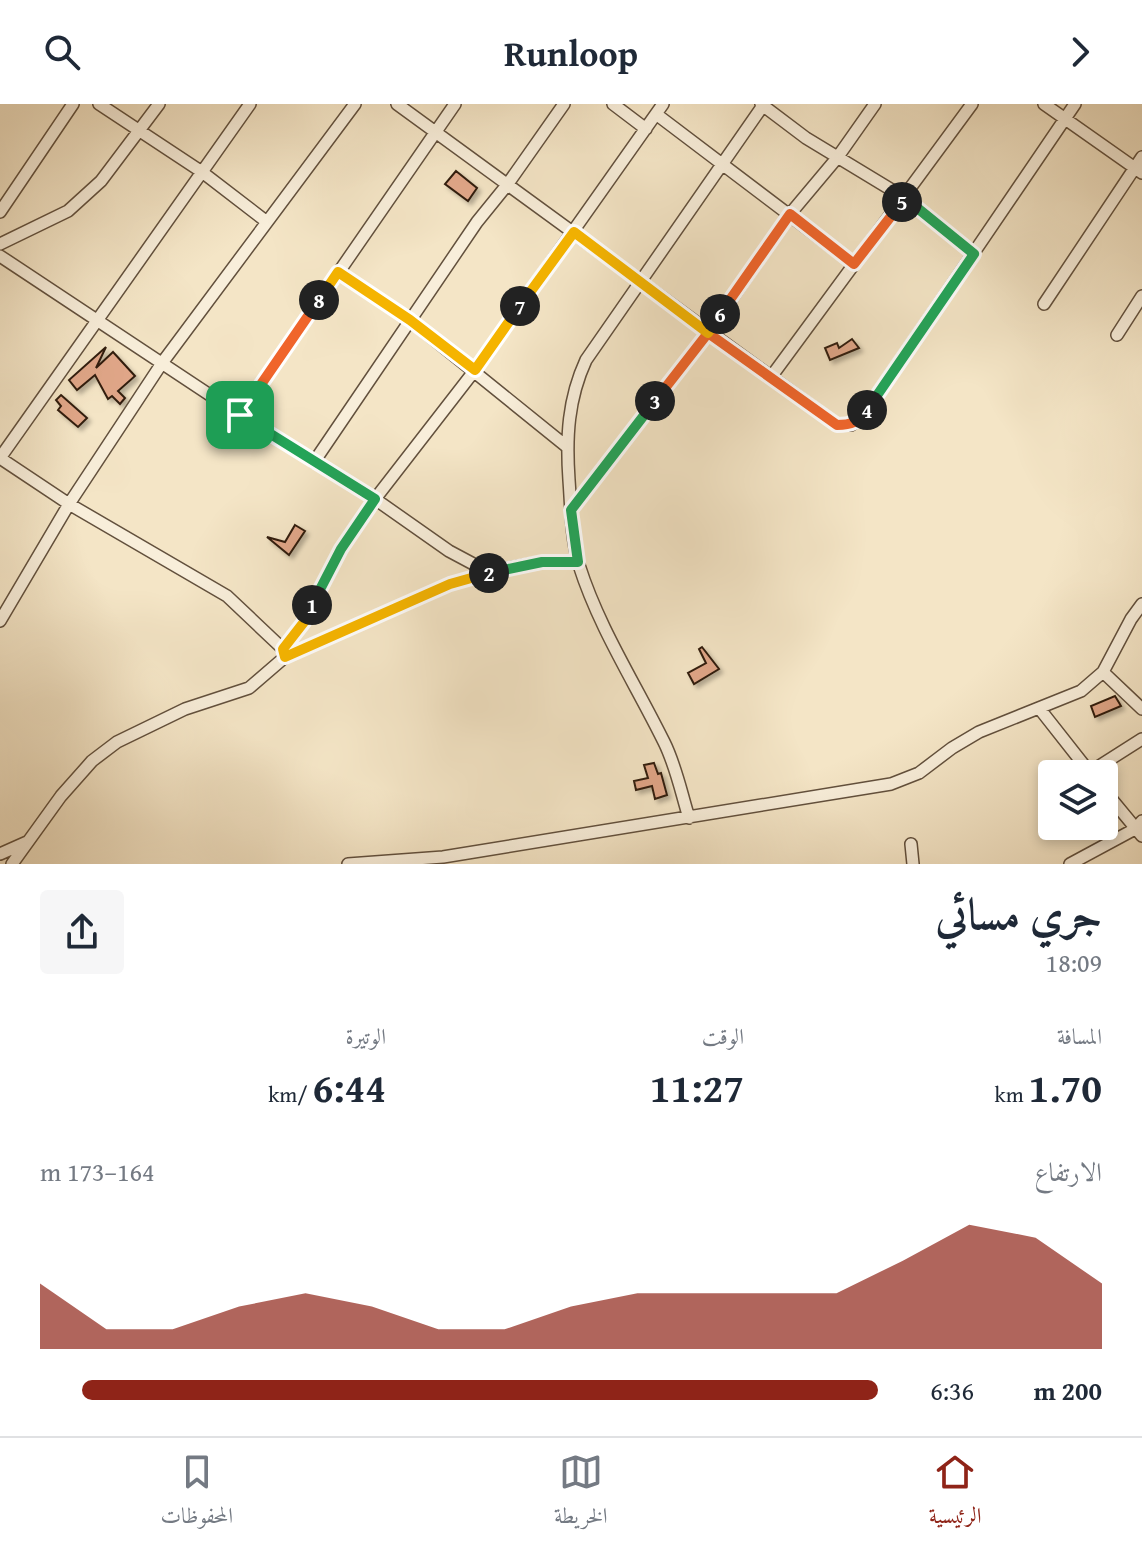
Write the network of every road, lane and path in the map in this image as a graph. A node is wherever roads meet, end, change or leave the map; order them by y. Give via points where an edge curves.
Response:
1 (73, 104) edge
2 (99, 104) edge
3 (159, 104) edge
4 (250, 104) edge
5 (355, 104) edge
6 (397, 104) edge
7 (455, 104) edge
8 (564, 104) edge
9 (613, 104) edge
10 (875, 104) edge
11 (972, 104) edge
12 (1044, 104) edge
13 (1075, 104) edge
14 (763, 105) edge
15 (659, 109) edge
16 (1065, 119) junction
17 (646, 129) junction
18 (140, 131) junction
19 (434, 131) junction
20 (837, 158) junction
21 (723, 165) junction
22 (1139, 166) edge
23 (202, 172) junction
24 (507, 185) junction
25 (905, 198) junction
26 (0, 212) edge
27 (790, 214) junction
28 (267, 222) junction
29 (574, 232) junction
30 (0, 244) edge
31 (974, 254) junction
32 (0, 256) edge
33 (854, 264) junction
34 (338, 272) junction
35 (643, 281) junction
36 (1142, 296) edge
37 (1044, 304) dead end
38 (410, 320) junction
39 (98, 321) junction
40 (708, 333) junction
41 (1117, 335) dead end
42 (162, 363) junction
43 (475, 370) junction
44 (771, 377) junction
45 (240, 415) junction
46 (566, 446) junction
47 (0, 458) edge
48 (314, 462) junction
49 (375, 499) junction
50 (69, 504) junction
51 (571, 510) junction
52 (578, 562) junction
53 (494, 571) junction
54 (1142, 604) edge
55 (0, 621) edge
56 (284, 653) junction
57 (1103, 672) junction
58 (1039, 708) junction
59 (1142, 709) edge
60 (1142, 739) edge
61 (1080, 760) edge
62 (1110, 760) edge
63 (1118, 805) edge
64 (689, 818) junction
65 (1140, 829) edge
66 (27, 841) junction
67 (911, 844) dead end
68 (0, 854) edge
69 (12, 864) edge
70 (348, 864) edge
71 (913, 864) edge
72 (1070, 864) edge

1 - 26 street
2 - 18 street
3 - 18 street
4 - 23 street
5 - 28 street
6 - 19 street
7 - 19 street
8 - 24 street
9 - 17 street
10 - 20 street
11 - 25 street
12 - 16 street
13 - 16 street
14 - 20 street
14 - 21 street
15 - 17 street
15 - 21 street
16 - 22 street
16 - 31 street
17 - 29 street
18 - 23 street
18 - 30 street via 101,181 68,211
19 - 24 street
19 - 34 street
20 - 25 street
20 - 27 street
21 - 27 street
21 - 35 street
22 - 37 street
23 - 28 street
23 - 39 street
24 - 29 street
24 - 38 street
25 - 31 street
25 - 33 street
27 - 33 street
27 - 40 street
28 - 42 street
29 - 35 street
29 - 43 street
31 - 44 street via 862,417 851,425 837,425
32 - 39 street
33 - 44 street
34 - 38 street
34 - 45 street
35 - 40 street
35 - 46 street via 576,381
36 - 41 street
38 - 43 street
38 - 48 street
39 - 42 street
39 - 47 street
40 - 44 street
40 - 51 street
42 - 45 street
42 - 50 street
43 - 46 street
43 - 49 street
45 - 48 street
46 - 51 street
47 - 50 street
48 - 49 street
49 - 53 street via 449,551
49 - 56 street
50 - 55 street
50 - 56 street via 227,596
51 - 52 street
52 - 53 street
52 - 64 street via 616,655 665,745
53 - 56 street
54 - 57 street
56 - 66 street via 249,688 185,709 117,742 81,773
57 - 58 street via 1081,691
57 - 59 street
58 - 61 street
58 - 64 street via 979,732 919,773 891,784
60 - 62 street
63 - 65 street
64 - 70 street via 443,857
65 - 72 street
66 - 68 street
66 - 69 street
67 - 71 street

